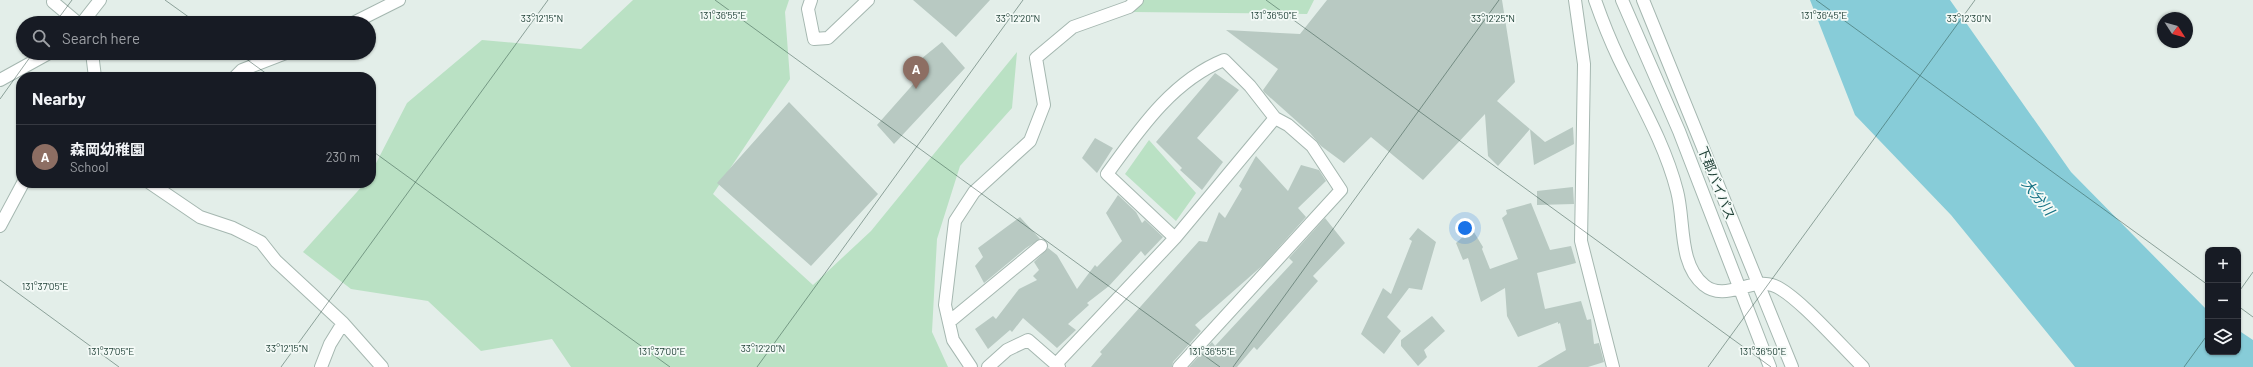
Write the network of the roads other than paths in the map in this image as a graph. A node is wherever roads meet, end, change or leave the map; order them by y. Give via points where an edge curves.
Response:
1 (100, 0) edge
2 (399, 0) edge
3 (811, 0) edge
4 (868, 0) edge
5 (1137, 0) edge
6 (1575, 0) edge
7 (1595, 0) edge
8 (1622, 0) edge
9 (1643, 0) edge
10 (53, 2) dead end
11 (70, 16) edge
12 (87, 16) edge
13 (367, 16) edge
14 (36, 60) edge
15 (93, 60) edge
16 (268, 60) edge
17 (94, 72) edge
18 (240, 72) edge
19 (0, 80) edge
20 (1275, 118) junction
21 (20, 188) edge
22 (157, 188) edge
23 (0, 226) edge
24 (1175, 238) junction
25 (1041, 246) dead end
26 (1759, 284) junction
27 (1740, 290) junction
28 (949, 322) junction
29 (343, 324) junction
30 (1058, 366) edge
31 (321, 367) edge
32 (382, 367) edge
33 (970, 367) edge
34 (988, 367) edge
35 (1179, 367) edge
36 (1613, 367) edge
37 (1770, 367) edge
38 (1792, 367) edge
39 (1863, 367) edge

1 - 12 street
2 - 13 street
3 - 4 street via 808,9 814,39 828,38
5 - 28 street via 1129,7 1073,27 1036,58 1044,105 1030,142 974,192 956,221 945,305
6 - 36 street via 1584,64 1581,241
7 - 27 street via 1619,59 1650,120 1674,180 1678,192 1684,242 1692,269 1705,286 1712,289
8 - 27 street via 1679,131
9 - 26 street, 下郡バイパス
10 - 11 street
14 - 19 street
15 - 17 street
16 - 18 street
20 - 24 street
20 - 24 street via 1250,86 1224,60 1195,74 1150,116 1107,174
20 - 35 street via 1288,125 1312,146 1340,190
21 - 23 street
22 - 29 street via 200,217 233,228 261,242 276,261
24 - 30 street
25 - 28 street
26 - 27 street
26 - 38 street, 下郡バイパス
26 - 39 street via 1773,285 1799,303
27 - 37 street
28 - 33 street via 954,340
29 - 31 street via 330,344
29 - 32 street
30 - 34 street via 1028,340 1007,350

